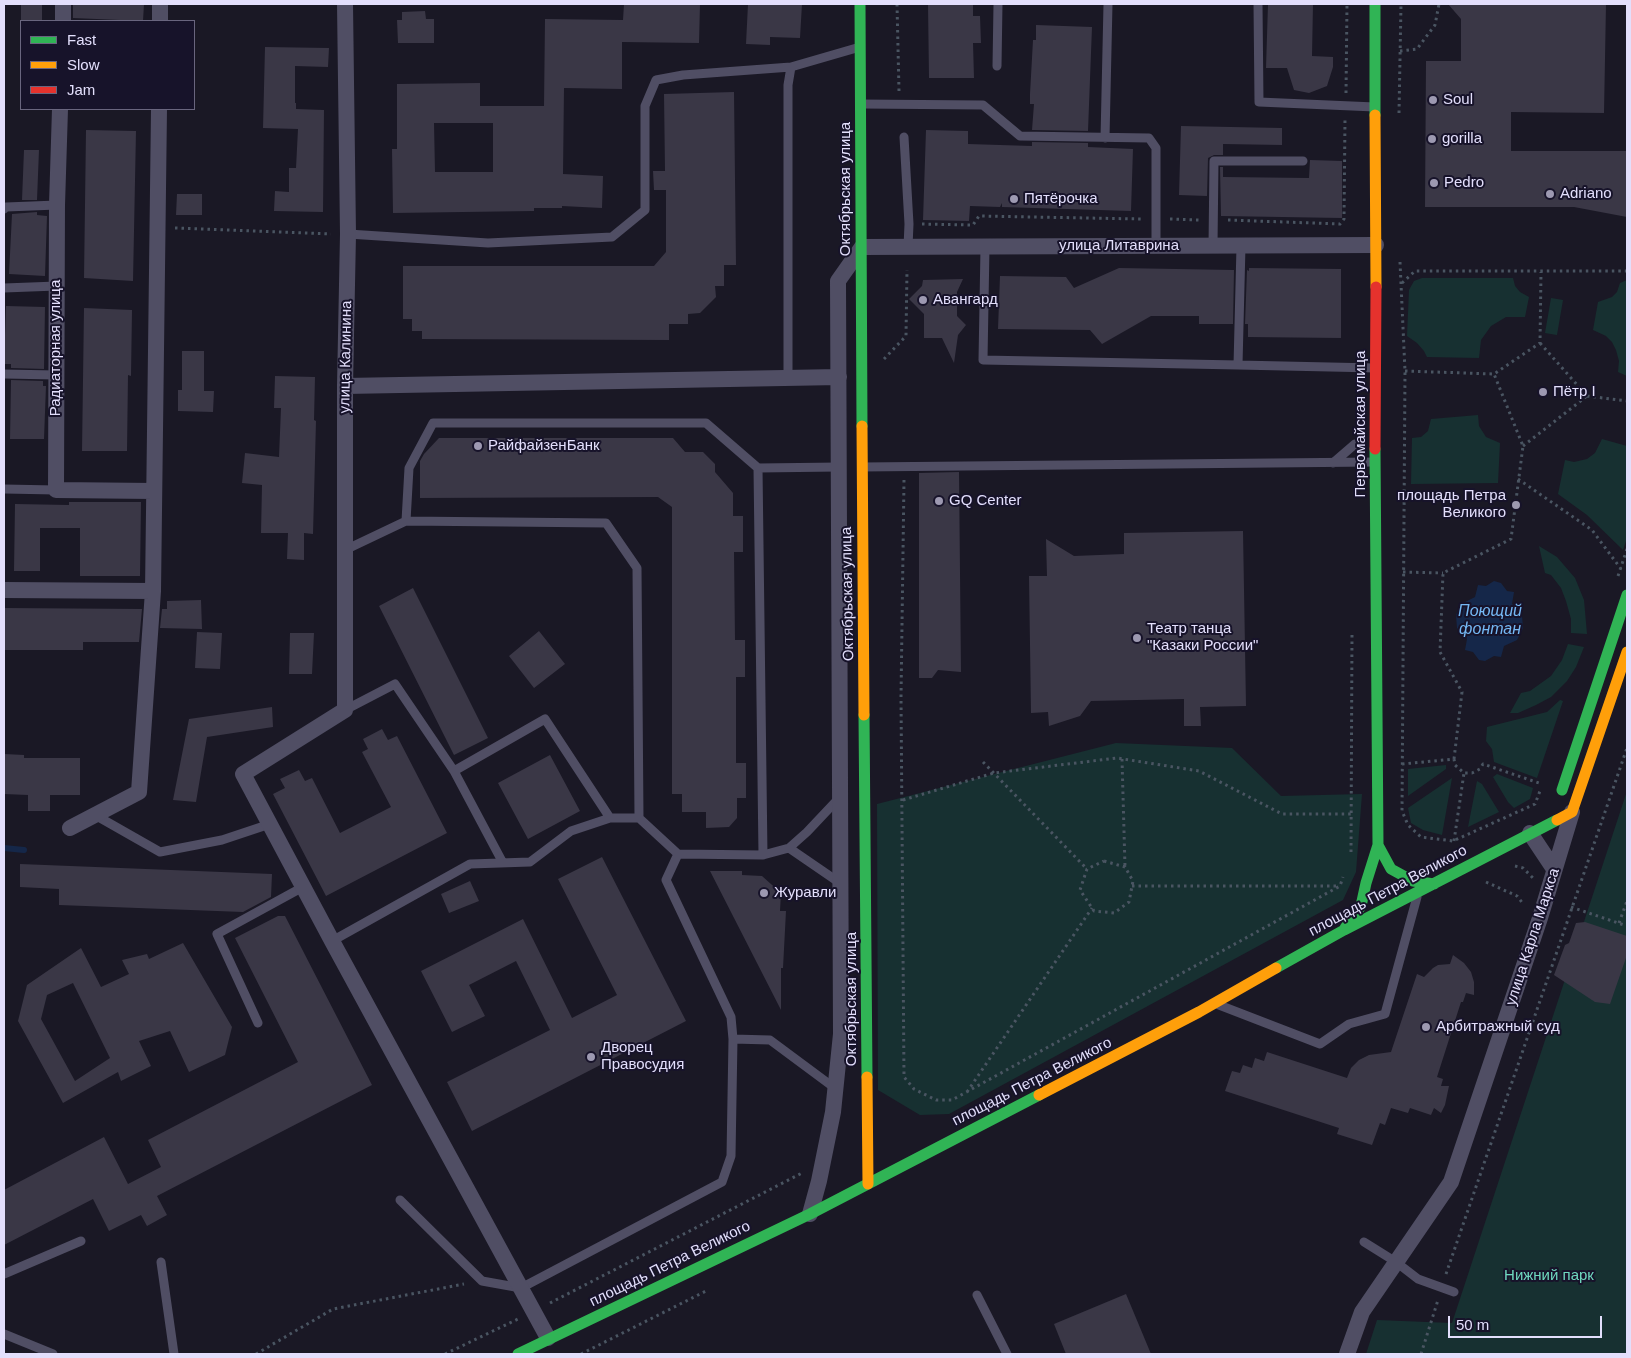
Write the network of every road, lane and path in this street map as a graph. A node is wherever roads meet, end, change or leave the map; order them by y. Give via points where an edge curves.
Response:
1 (63, 4) edge
2 (160, 4) edge
3 (345, 4) edge
4 (860, 4) edge
5 (897, 4) edge
6 (998, 4) edge
7 (1108, 4) edge
8 (1258, 4) edge
9 (1375, 4) edge
10 (1439, 4) edge
11 (63, 20) edge
12 (160, 20) edge
13 (860, 47) junction
14 (1400, 51) dead end
15 (996, 66) dead end
16 (792, 67) junction
17 (861, 104) junction
18 (899, 104) junction
19 (1376, 107) junction
20 (60, 110) edge
21 (159, 110) edge
22 (904, 137) dead end
23 (1105, 138) junction
24 (1303, 161) dead end
25 (57, 205) junction
26 (4, 209) edge
27 (157, 227) junction
28 (348, 234) junction
29 (1376, 245) junction
30 (1156, 246) junction
31 (1213, 246) junction
32 (1241, 246) junction
33 (862, 247) junction
34 (908, 247) junction
35 (985, 247) junction
36 (907, 270) dead end
37 (1627, 271) edge
38 (1541, 272) junction
39 (56, 286) junction
40 (4, 288) edge
41 (1540, 343) junction
42 (882, 360) dead end
43 (1238, 365) junction
44 (1376, 368) junction
45 (1405, 371) junction
46 (4, 374) edge
47 (1494, 374) junction
48 (56, 375) junction
49 (788, 377) junction
50 (838, 377) junction
51 (345, 386) junction
52 (1587, 396) junction
53 (1627, 401) edge
54 (1355, 444) dead end
55 (1523, 446) junction
56 (1375, 462) junction
57 (1333, 463) junction
58 (904, 466) junction
59 (839, 467) junction
60 (862, 467) junction
61 (758, 468) junction
62 (1518, 479) junction
63 (4, 489) edge
64 (56, 490) junction
65 (154, 491) junction
66 (406, 521) junction
67 (345, 550) junction
68 (1621, 569) dead end
69 (1403, 572) junction
70 (1443, 573) junction
71 (4, 590) edge
72 (153, 591) junction
73 (1627, 595) edge
74 (1352, 628) dead end
75 (1627, 652) edge
76 (345, 710) junction
77 (1627, 748) edge
78 (1122, 759) junction
79 (1454, 759) junction
80 (983, 762) dead end
81 (1402, 764) junction
82 (454, 771) junction
83 (994, 773) junction
84 (1464, 773) junction
85 (1543, 784) dead end
86 (840, 796) junction
87 (903, 800) junction
88 (1555, 812) junction
89 (1572, 812) junction
90 (1352, 814) junction
91 (95, 815) junction
92 (610, 818) junction
93 (639, 818) junction
94 (1496, 823) dead end
95 (270, 824) junction
96 (70, 828) dead end
97 (1530, 833) junction
98 (1453, 841) junction
99 (1378, 845) junction
100 (789, 848) junction
101 (678, 854) junction
102 (763, 855) junction
103 (1348, 859) dead end
104 (503, 863) junction
105 (1125, 868) junction
106 (1346, 868) dead end
107 (1087, 869) junction
108 (1554, 870) junction
109 (1484, 881) dead end
110 (840, 883) junction
111 (1434, 884) junction
112 (303, 886) junction
113 (1132, 886) junction
114 (1340, 886) junction
115 (1418, 892) junction
116 (1627, 901) edge
117 (1571, 907) junction
118 (1092, 908) junction
119 (1528, 909) dead end
120 (1619, 923) junction
121 (1627, 926) edge
122 (1344, 930) junction
123 (332, 941) junction
124 (1214, 1003) junction
125 (258, 1023) dead end
126 (867, 1031) junction
127 (841, 1034) junction
128 (733, 1039) junction
129 (836, 1089) junction
130 (966, 1093) junction
131 (823, 1162) junction
132 (868, 1184) junction
133 (400, 1200) dead end
134 (810, 1214) junction
135 (81, 1241) dead end
136 (1364, 1242) dead end
137 (161, 1262) dead end
138 (1396, 1262) junction
139 (4, 1274) edge
140 (1445, 1277) dead end
141 (482, 1280) junction
142 (520, 1288) junction
143 (1454, 1292) dead end
144 (977, 1294) dead end
145 (1438, 1296) dead end
146 (533, 1311) junction
147 (4, 1334) edge
148 (548, 1338) junction
149 (54, 1354) edge
150 (174, 1354) edge
151 (256, 1354) edge
152 (445, 1354) edge
153 (518, 1354) edge
154 (1007, 1354) edge
155 (1347, 1354) edge
156 (1421, 1354) edge

1 - 11 street
2 - 12 street
3 - 28 street, улица Калинина
4 - 13 main road, Октябрьская улица
5 - 18 path
6 - 15 lane
7 - 23 lane
8 - 19 lane via 1259,102
9 - 19 main road, Первомайская улица
10 - 14 path via 1435,25 1416,49
13 - 16 lane
13 - 17 main road, Октябрьская улица
16 - 28 lane via 656,80 645,106 645,210 612,237 488,243
16 - 49 lane via 788,85
17 - 18 lane
17 - 33 main road, Октябрьская улица
18 - 23 lane via 983,105 1020,136
19 - 29 main road, Первомайская улица
20 - 25 street, Радиаторная улица
21 - 27 street
22 - 34 lane
23 - 30 lane via 1149,138 1156,148
24 - 31 lane via 1214,161
25 - 26 lane
25 - 39 street, Радиаторная улица
27 - 28 path
27 - 65 street
28 - 51 street, улица Калинина
29 - 32 street, улица Литаврина
29 - 44 main road, Первомайская улица
30 - 31 street, улица Литаврина
30 - 35 street, улица Литаврина
31 - 32 street, улица Литаврина
32 - 43 lane
33 - 34 street, улица Литаврина
33 - 50 street via 838,282
33 - 60 main road, Октябрьская улица
34 - 35 street, улица Литаврина
35 - 43 lane via 983,360
36 - 42 path via 906,336
37 - 38 path
38 - 41 path
38 - 45 path via 1414,271 1401,284
39 - 40 lane
39 - 48 street, Радиаторная улица
41 - 47 path
41 - 52 path
43 - 44 lane
44 - 56 main road, Первомайская улица
45 - 47 path
45 - 69 path
46 - 48 lane
47 - 55 path
48 - 64 street, Радиаторная улица
49 - 50 street
49 - 51 street
50 - 59 street
51 - 67 street, улица Калинина
52 - 53 path
52 - 55 path
54 - 57 lane
55 - 62 path
56 - 57 lane
56 - 99 main road, Первомайская улица
57 - 58 lane
58 - 60 lane
58 - 87 path
59 - 61 lane
59 - 86 street
60 - 126 main road, Октябрьская улица
61 - 66 lane via 706,423 433,423 409,468
61 - 102 lane
62 - 68 path via 1592,530
62 - 70 path via 1511,539
63 - 64 lane
64 - 65 street
65 - 72 street
66 - 67 lane
66 - 93 lane via 606,523 637,568
67 - 76 street, улица Калинина
69 - 70 path
69 - 81 path
70 - 79 path via 1440,652 1462,692
71 - 72 street
72 - 91 street via 139,792
73 - 88 main road
74 - 90 path
75 - 89 main road
76 - 82 lane via 395,684
76 - 95 street via 243,774
77 - 117 path
78 - 83 path
78 - 90 path via 1198,771 1282,814
78 - 105 path
79 - 81 path
79 - 84 path via 1455,765
80 - 83 path
81 - 98 path via 1402,811 1408,825 1421,837
82 - 92 lane via 545,719
82 - 104 lane
83 - 87 path
83 - 107 path
84 - 85 path via 1472,773 1483,764
84 - 98 path
86 - 100 lane
86 - 110 street
87 - 130 path via 904,1077 914,1089 936,1100 952,1100
88 - 89 main road, площадь Петра Великого
88 - 97 main road, площадь Петра Великого
89 - 108 street, улица Карла Маркса
90 - 103 path
91 - 95 lane via 160,852 222,840
91 - 96 street
92 - 93 lane
92 - 104 lane via 571,831 530,862
93 - 101 lane
94 - 98 path
95 - 112 street
97 - 108 street
97 - 111 main road, площадь Петра Великого
99 - 111 main road via 1391,869 1413,881
99 - 122 main road via 1361,906
100 - 102 lane
100 - 110 lane
101 - 102 lane
101 - 128 lane via 666,880 731,1017
104 - 123 lane via 470,864
105 - 107 path via 1104,860
105 - 113 path via 1133,881
106 - 114 path
107 - 118 path via 1080,890
108 - 138 street, улица Карла Маркса via 1451,1182
109 - 119 path via 1517,896
110 - 127 street
111 - 115 main road, площадь Петра Великого
112 - 123 street
112 - 125 lane via 217,934
113 - 114 path
113 - 118 path via 1129,902 1114,913
114 - 130 path
115 - 122 main road, площадь Петра Великого
115 - 124 lane via 1385,1014 1349,1024 1320,1044
116 - 120 path
117 - 120 path
117 - 140 path
118 - 130 path
120 - 121 path
122 - 124 main road, площадь Петра Великого
123 - 142 street
124 - 132 main road, площадь Петра Великого
126 - 127 street
126 - 132 main road, Октябрьская улица
127 - 129 street
128 - 129 lane via 770,1040
128 - 142 lane via 731,1156 722,1182
129 - 131 street
131 - 134 street
131 - 146 path
132 - 134 main road, площадь Петра Великого
133 - 141 lane
134 - 148 main road, площадь Петра Великого
135 - 139 lane
136 - 138 lane
137 - 150 lane
138 - 143 lane via 1418,1279
138 - 155 street, улица Карла Маркса via 1362,1312
141 - 142 lane
141 - 151 path via 333,1309
142 - 146 street
144 - 154 lane
145 - 156 path
146 - 148 street
146 - 152 path
147 - 149 lane
148 - 153 main road, площадь Петра Великого

